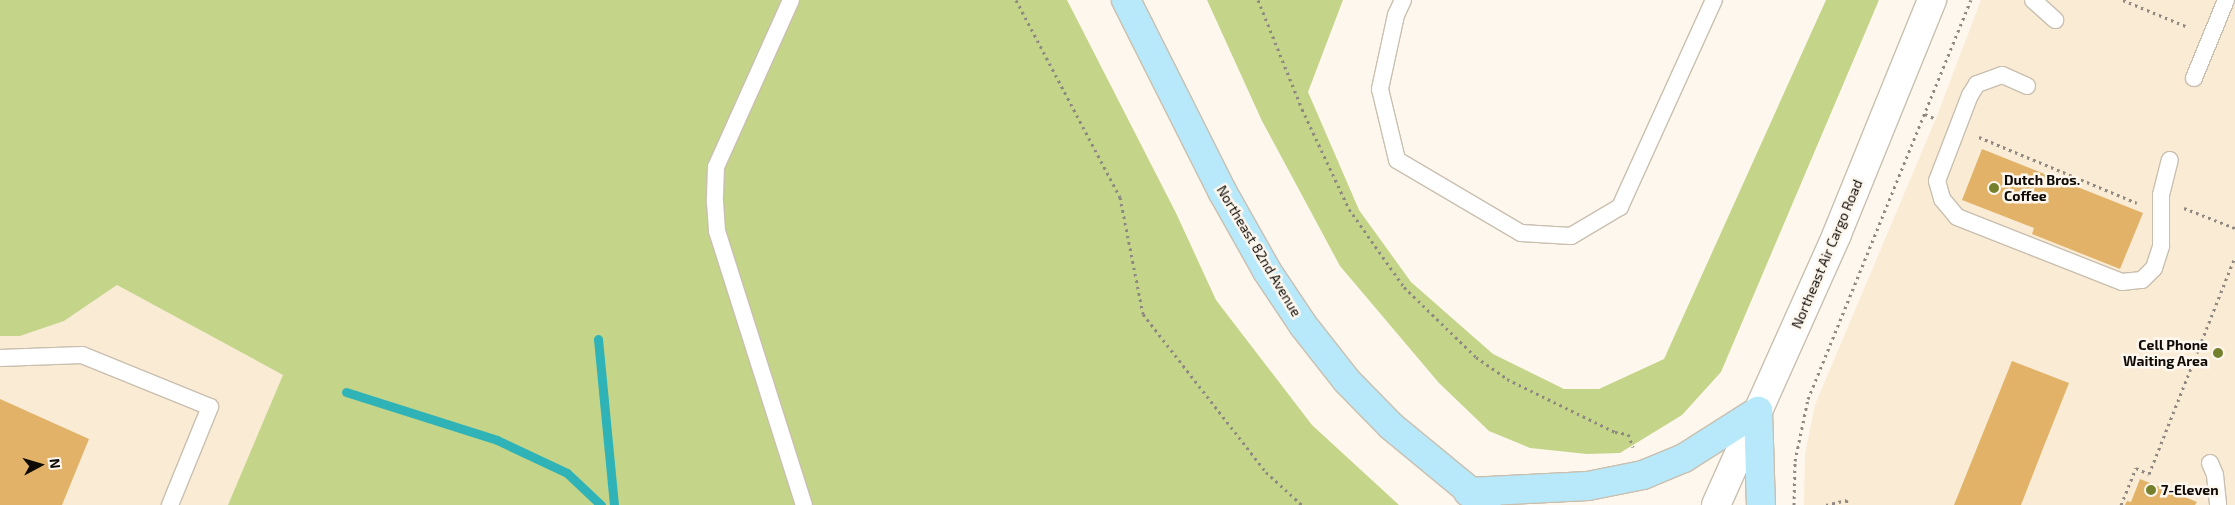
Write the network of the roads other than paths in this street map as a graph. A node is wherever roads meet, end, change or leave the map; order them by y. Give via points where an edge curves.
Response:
1 (790, 0) edge
2 (1126, 0) edge
3 (1403, 0) edge
4 (1714, 0) edge
5 (1932, 0) edge
6 (2033, 0) edge
7 (2226, 0) edge
8 (2055, 20) dead end
9 (2194, 78) dead end
10 (2028, 86) dead end
11 (2170, 160) dead end
12 (0, 358) edge
13 (1758, 411) junction
14 (2210, 463) dead end
15 (1477, 499) edge
16 (170, 505) edge
17 (804, 505) edge
18 (1716, 505) edge
19 (1761, 505) edge
20 (2218, 505) edge

1 - 17 lane via 716,167 715,202 717,232
2 - 15 main road, Northeast 82nd Avenue via 1222,191 1267,271 1303,325 1347,381 1391,426
3 - 4 lane via 1396,15 1380,89 1397,160 1521,233 1571,236 1620,207
5 - 13 street, Northeast Air Cargo Road via 1837,234
6 - 8 lane
7 - 9 lane
10 - 11 lane via 2002,75 1977,84 1937,181 1942,198 1956,217 2122,282 2142,280 2154,268 2161,246 2161,207
12 - 16 lane via 82,355 210,407
13 - 15 main road via 1684,458 1643,476
13 - 18 street, Northeast Air Cargo Road
13 - 19 main road
14 - 20 lane via 2215,475

